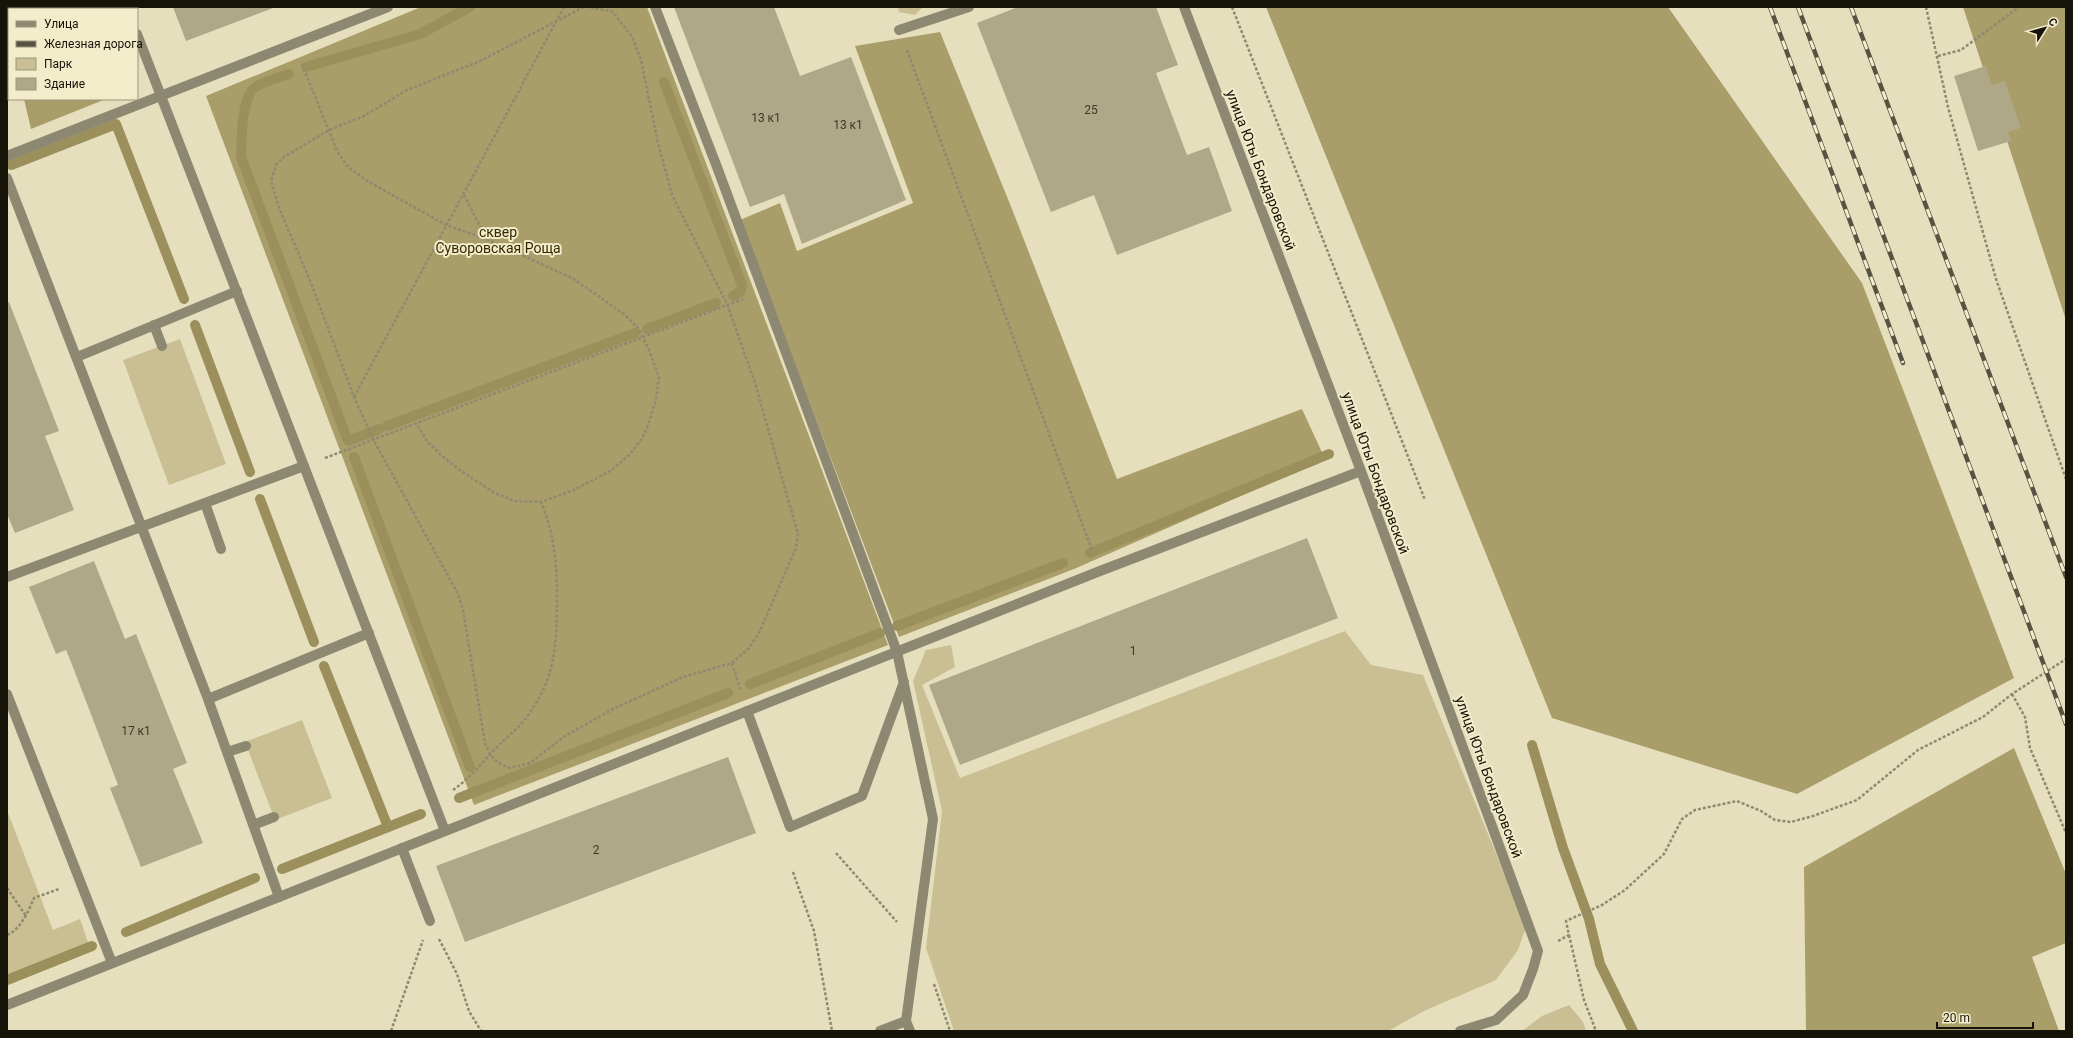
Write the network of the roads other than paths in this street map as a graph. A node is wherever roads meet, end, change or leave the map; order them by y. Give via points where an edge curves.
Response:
1 (388, 7) edge
2 (655, 7) edge
3 (969, 7) edge
4 (1184, 7) edge
5 (899, 30) road end
6 (138, 37) edge
7 (161, 97) junction
8 (7, 156) edge
9 (7, 178) edge
10 (237, 291) junction
11 (154, 325) junction
12 (162, 346) dead end
13 (76, 357) junction
14 (304, 466) junction
15 (1361, 471) junction
16 (205, 503) junction
17 (142, 527) junction
18 (221, 549) dead end
19 (7, 577) edge
20 (369, 633) junction
21 (897, 652) junction
22 (904, 682) junction
23 (7, 694) edge
24 (208, 699) junction
25 (747, 711) junction
26 (246, 746) dead end
27 (227, 752) junction
28 (274, 817) dead end
29 (253, 826) junction
30 (445, 831) junction
31 (402, 848) junction
32 (278, 897) junction
33 (430, 921) road end
34 (112, 963) junction
35 (7, 1004) edge
36 (906, 1021) junction
37 (880, 1031) edge
38 (910, 1031) edge
39 (1460, 1031) edge

1 - 7 street
2 - 21 street
3 - 5 street
4 - 15 street, улица Юты Бондаровской
6 - 7 street
7 - 8 street
7 - 10 street
9 - 13 street
10 - 11 street
10 - 14 street
11 - 12 street
11 - 13 street
13 - 17 street
14 - 16 street
14 - 20 street
15 - 21 street
15 - 39 street, улица Юты Бондаровской via 1538,951 1534,969 1523,995 1496,1020
16 - 17 street
16 - 18 street
17 - 19 street
17 - 24 street
20 - 24 street
20 - 30 street
21 - 22 street
21 - 25 street
22 - 25 street via 862,796 790,827
22 - 36 street via 933,819
23 - 34 street
24 - 27 street
25 - 30 street
26 - 27 street
27 - 29 street
28 - 29 street
29 - 32 street
30 - 31 street
31 - 32 street
31 - 33 street
32 - 34 street
34 - 35 street
36 - 37 street
36 - 38 street

